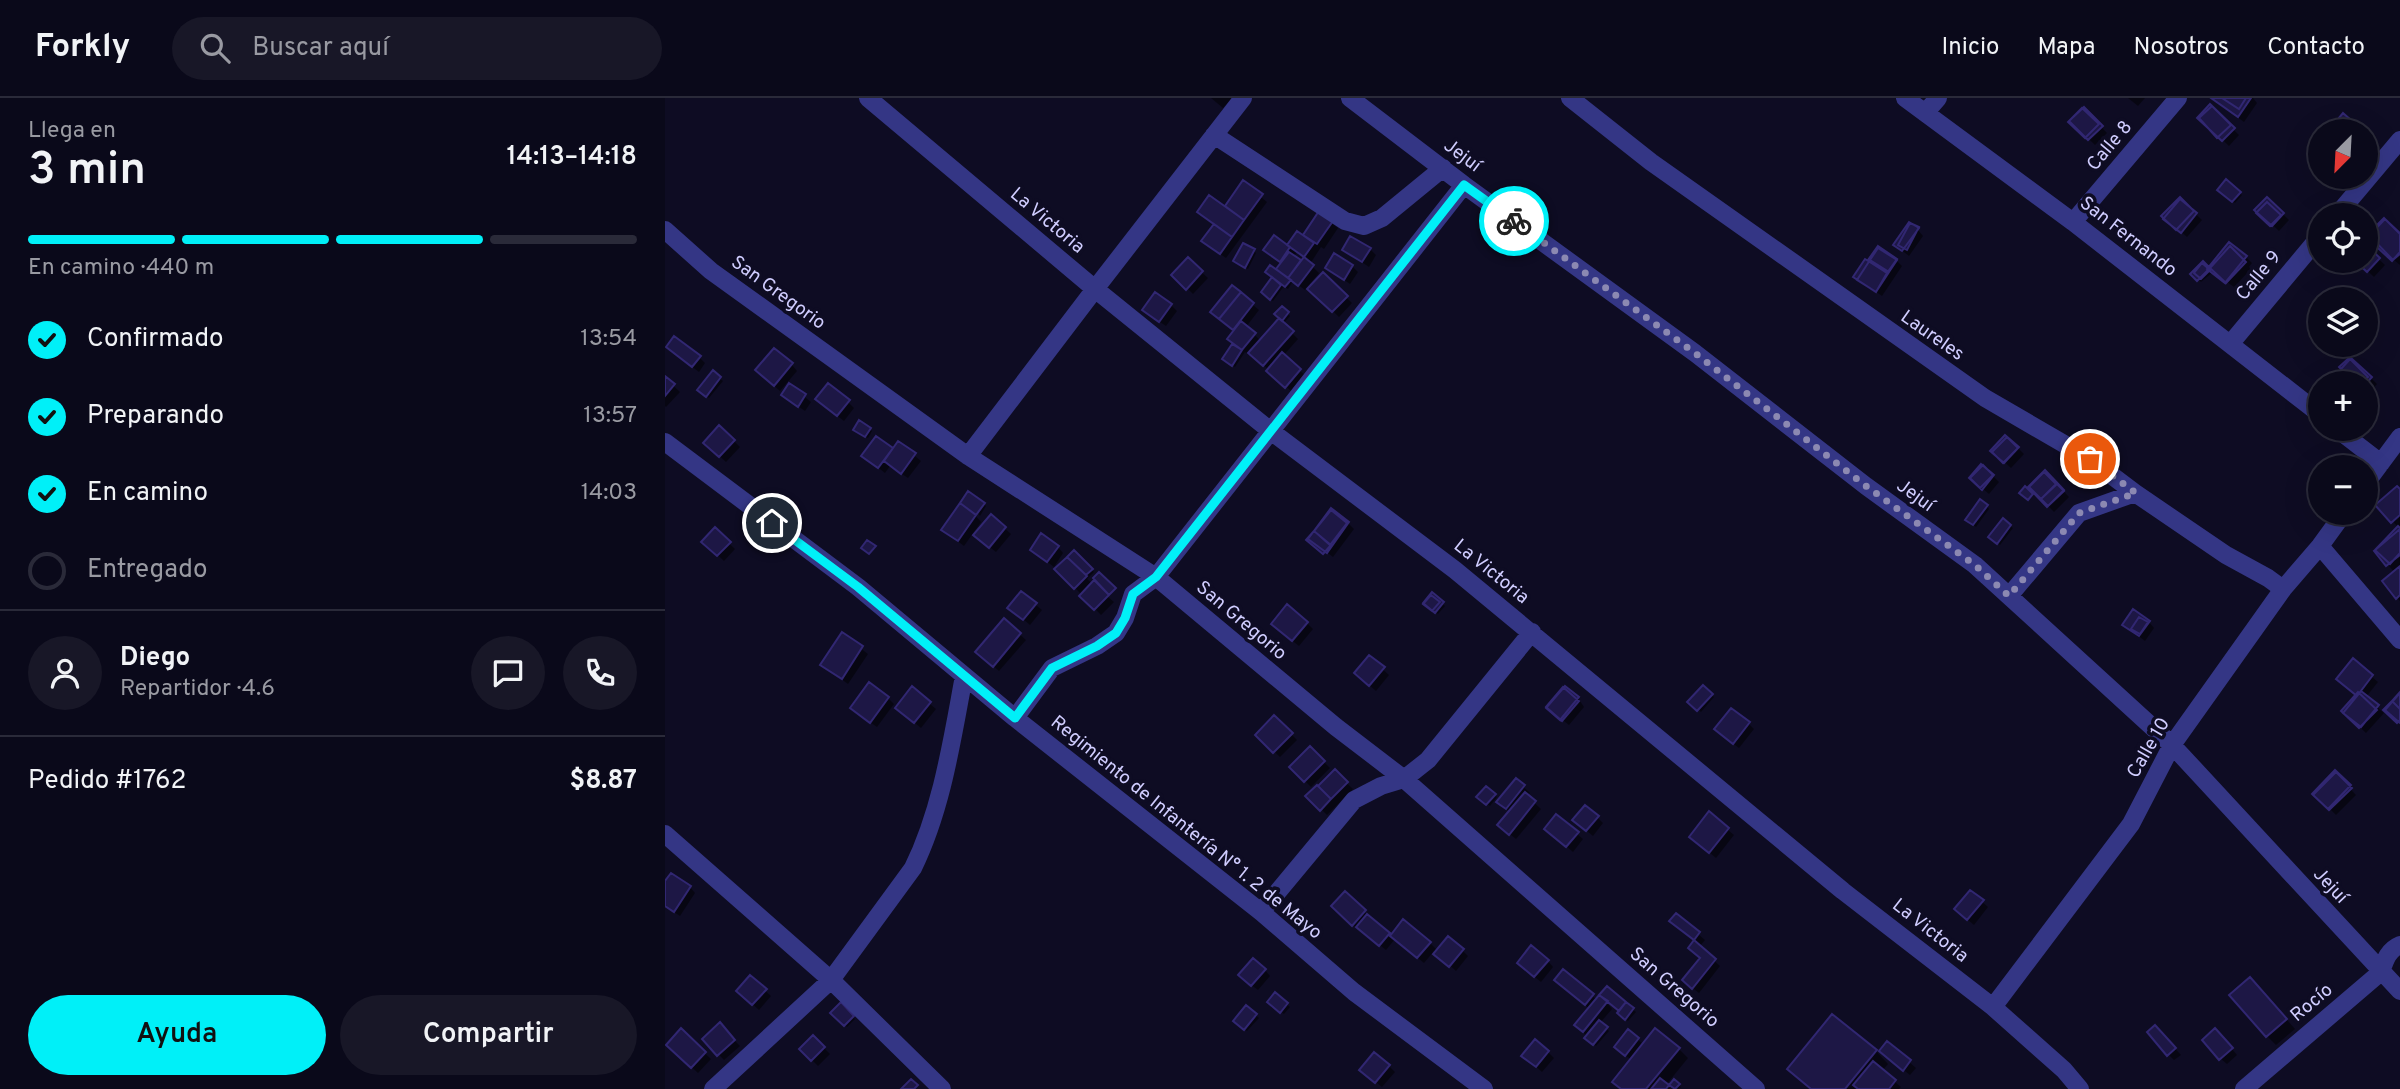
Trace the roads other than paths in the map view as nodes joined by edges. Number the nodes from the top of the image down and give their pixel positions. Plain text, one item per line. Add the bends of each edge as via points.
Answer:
1 (868, 98) edge
2 (1243, 98) edge
3 (1350, 98) edge
4 (1570, 98) edge
5 (1905, 98) edge
6 (1938, 98) edge
7 (2178, 98) edge
8 (1924, 113) junction
9 (1214, 135) junction
10 (2400, 140) edge
11 (1443, 168) junction
12 (1464, 185) junction
13 (2347, 203) edge
14 (2073, 222) junction
15 (665, 230) edge
16 (2308, 251) edge
17 (1094, 289) junction
18 (2231, 343) junction
19 (2308, 405) edge
20 (1272, 432) junction
21 (2400, 437) edge
22 (2353, 441) edge
23 (665, 442) edge
24 (968, 456) junction
25 (2381, 463) junction
26 (2378, 467) edge
27 (2136, 493) junction
28 (2335, 525) edge
29 (2320, 546) junction
30 (1156, 577) junction
31 (2283, 589) junction
32 (2009, 596) junction
33 (1532, 632) junction
34 (2400, 640) edge
35 (964, 676) junction
36 (1015, 718) junction
37 (2172, 745) junction
38 (1404, 779) junction
39 (665, 834) edge
40 (1261, 912) junction
41 (2400, 945) edge
42 (2381, 972) junction
43 (831, 979) junction
44 (2400, 991) edge
45 (1993, 1007) junction
46 (713, 1089) edge
47 (942, 1089) edge
48 (1483, 1089) edge
49 (1756, 1089) edge
50 (2080, 1089) edge
51 (2244, 1089) edge

1 - 17 street, La Victoria
2 - 9 street
3 - 11 street, Jejuí
4 - 27 street, Laureles via 1651,162 1882,327
5 - 8 street, San Fernando
6 - 8 street
7 - 14 street, Calle 8
8 - 14 street, San Fernando
9 - 11 street via 1345,221 1364,226 1382,218
9 - 17 street
10 - 13 street
11 - 12 street, Jejuí
12 - 20 street
12 - 32 street, Jejuí via 1695,353 1975,565
14 - 18 street, San Fernando
15 - 24 street, San Gregorio via 711,271
16 - 18 street, Calle 9
17 - 20 street, La Victoria
17 - 24 street
18 - 19 street, San Fernando
20 - 30 street
20 - 33 street, La Victoria
21 - 25 street
22 - 25 street
23 - 35 street, Regimiento de Infantería N° 1. 2 de Mayo via 858,587
24 - 30 street, San Gregorio
25 - 26 street
27 - 31 street, Laureles
27 - 32 street via 2079,513
28 - 29 street, Calle 10
29 - 31 street, Calle 10
29 - 34 street
30 - 36 street via 1133,594 1116,633 1052,668
30 - 38 street, San Gregorio
31 - 37 street, Calle 10
32 - 37 street, Jejuí
33 - 38 street via 1428,760
33 - 45 street, La Victoria via 1843,891
35 - 36 street, Regimiento de Infantería N° 1. 2 de Mayo
35 - 43 street via 951,750 922,849 913,868
36 - 40 street, Regimiento de Infantería N° 1. 2 de Mayo
37 - 42 street, Jejuí
37 - 45 street, Calle 10 via 2131,824
38 - 40 street via 1354,800
38 - 49 street, San Gregorio
39 - 43 street
40 - 48 street, Regimiento de Infantería N° 1. 2 de Mayo via 1354,992
41 - 42 street, Rocío via 2393,948
42 - 44 street, Jejuí
42 - 51 street, Rocío
43 - 46 street
43 - 47 street
45 - 50 street, La Victoria

